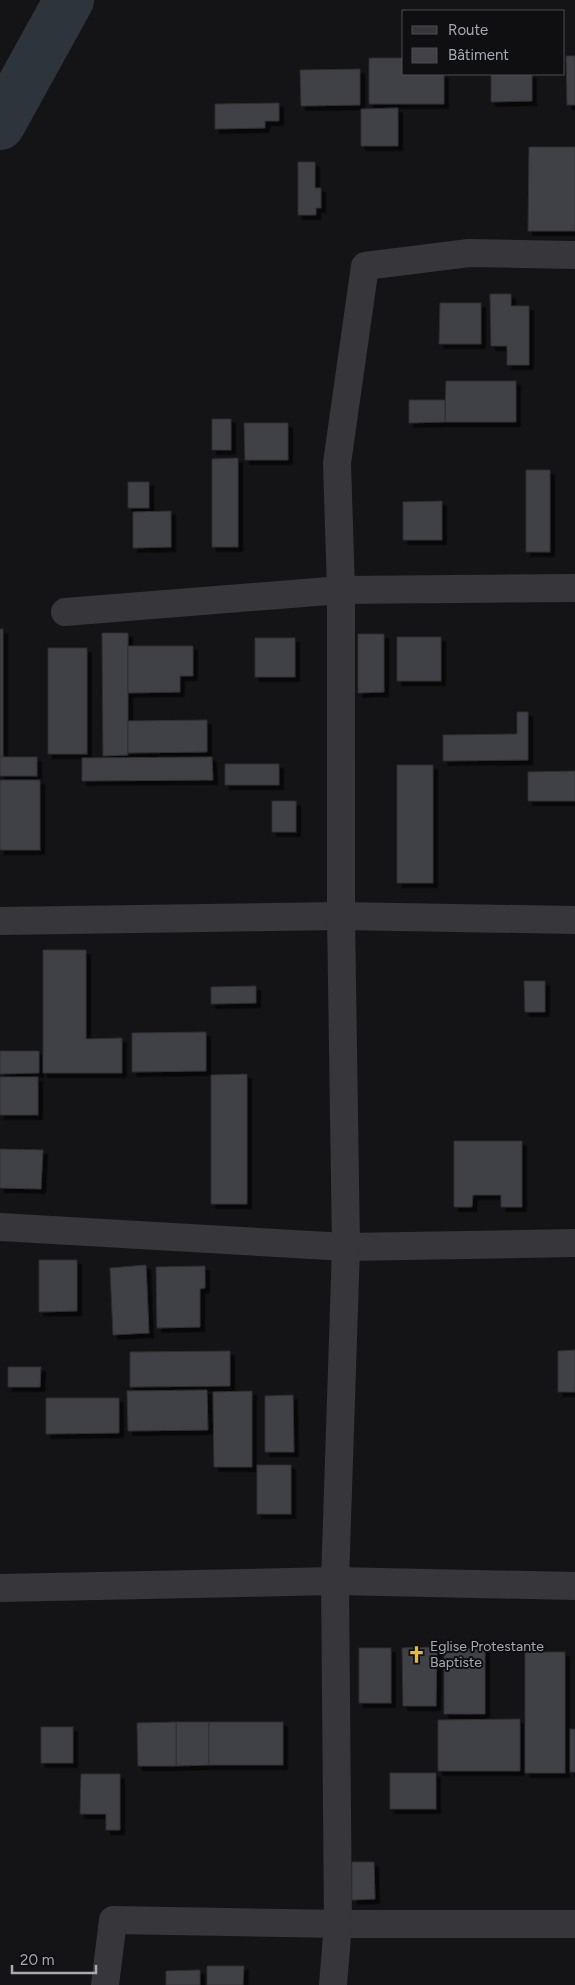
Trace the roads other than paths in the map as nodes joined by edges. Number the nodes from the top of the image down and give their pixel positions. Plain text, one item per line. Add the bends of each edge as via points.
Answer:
1 (575, 255) edge
2 (575, 588) edge
3 (341, 590) junction
4 (65, 612) dead end
5 (341, 916) junction
6 (575, 920) edge
7 (0, 921) edge
8 (0, 1227) edge
9 (575, 1242) edge
10 (346, 1247) junction
11 (335, 1581) junction
12 (575, 1586) edge
13 (0, 1588) edge
14 (338, 1924) junction
15 (575, 1924) edge
16 (105, 1985) edge
17 (333, 1985) edge

1 - 3 street via 469,253 366,266 337,464
2 - 3 street
3 - 4 street
3 - 5 street
5 - 6 street
5 - 7 street
5 - 10 street
8 - 10 street
9 - 10 street
10 - 11 street
11 - 12 street
11 - 13 street
11 - 14 street
14 - 15 street
14 - 16 street via 113,1920
14 - 17 street

